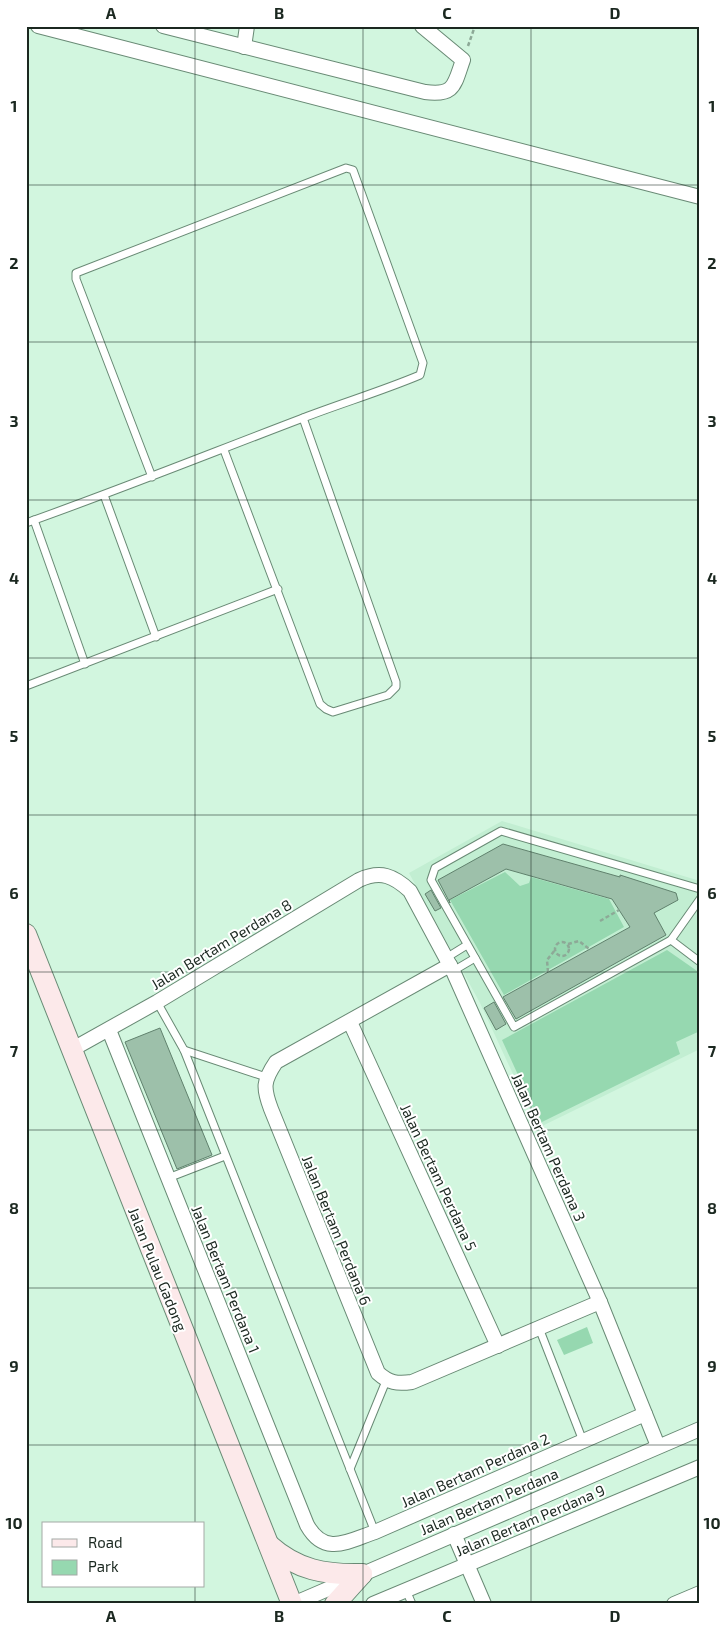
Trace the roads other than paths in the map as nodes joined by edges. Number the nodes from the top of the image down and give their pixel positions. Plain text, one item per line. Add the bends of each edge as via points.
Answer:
1 (38, 26) edge
2 (163, 26) edge
3 (247, 26) edge
4 (422, 26) edge
5 (244, 47) junction
6 (700, 197) edge
7 (303, 418) junction
8 (224, 450) junction
9 (152, 477) junction
10 (104, 495) junction
11 (34, 520) junction
12 (26, 523) edge
13 (278, 589) junction
14 (156, 637) junction
15 (85, 664) junction
16 (26, 686) edge
17 (390, 875) joint
18 (700, 889) edge
19 (700, 899) edge
20 (26, 934) edge
21 (671, 940) junction
22 (467, 945) junction
23 (475, 958) junction
24 (700, 962) edge
25 (449, 965) junction
26 (157, 1002) junction
27 (350, 1022) junction
28 (109, 1030) junction
29 (70, 1050) junction
30 (184, 1050) junction
31 (266, 1077) junction
32 (226, 1156) junction
33 (168, 1178) junction
34 (600, 1302) junction
35 (538, 1328) junction
36 (498, 1346) junction
37 (392, 1382) junction
38 (645, 1414) junction
39 (700, 1429) edge
40 (583, 1441) junction
41 (658, 1446) junction
42 (700, 1467) edge
43 (350, 1469) junction
44 (375, 1532) junction
45 (454, 1534) junction
46 (316, 1538) joint
47 (268, 1544) junction
48 (467, 1564) junction
49 (362, 1574) junction
50 (406, 1590) junction
51 (700, 1593) edge
52 (292, 1604) edge
53 (335, 1604) edge
54 (374, 1604) edge
55 (412, 1604) edge
56 (484, 1604) edge
57 (674, 1604) edge

1 - 6 street
2 - 5 street
3 - 5 street
4 - 5 street via 463,60 453,88 446,92 436,93
7 - 8 lane
7 - 9 lane via 404,382 420,375 423,368 356,173 349,168 76,273
7 - 13 lane via 396,682 393,691 333,712 320,704
8 - 9 lane
8 - 13 lane
9 - 10 lane
10 - 11 lane
10 - 14 lane
11 - 12 lane
11 - 15 lane
13 - 14 lane
14 - 15 lane
15 - 16 lane
17 - 25 street, Jalan Bertam Perdana 3 via 410,891
17 - 26 street, Jalan Bertam Perdana 8 via 369,875 359,880
18 - 22 lane via 501,831 435,868 431,880
19 - 21 lane
20 - 29 main road, Jalan Pulau Gadong
21 - 23 lane via 514,1027
21 - 24 lane
22 - 23 lane
22 - 25 lane
23 - 25 lane
25 - 27 street
25 - 34 street, Jalan Bertam Perdana 3
26 - 28 street, Jalan Bertam Perdana 8
26 - 30 lane
27 - 31 street via 276,1062
27 - 36 street, Jalan Bertam Perdana 5
28 - 29 street, Jalan Bertam Perdana 8
28 - 33 street, Jalan Bertam Perdana 1
29 - 47 main road, Jalan Pulau Gadong
30 - 31 lane
30 - 32 lane
31 - 37 street, Jalan Bertam Perdana 6 via 264,1092 270,1109 378,1373
32 - 33 lane
32 - 43 lane
33 - 46 street, Jalan Bertam Perdana 1 via 307,1525
34 - 35 street
34 - 38 street, Jalan Bertam Perdana 3
35 - 36 street
35 - 40 lane
36 - 37 street via 412,1382
37 - 43 lane
38 - 40 street, Jalan Bertam Perdana 2
38 - 41 street, Jalan Bertam Perdana 3
39 - 41 street, Jalan Bertam Perdana
40 - 44 street, Jalan Bertam Perdana 2
41 - 45 street, Jalan Bertam Perdana
42 - 48 street, Jalan Bertam Perdana 9
43 - 44 lane
44 - 46 street, Jalan Bertam Perdana 2 via 339,1544
45 - 48 street
45 - 49 street, Jalan Bertam Perdana
47 - 49 main road via 288,1560 313,1571
47 - 52 main road, Jalan Pulau Gadong
48 - 50 street, Jalan Bertam Perdana 9
48 - 56 street
49 - 52 street, Jalan Bertam Perdana
49 - 53 main road
50 - 54 street, Jalan Bertam Perdana 9
50 - 55 lane
51 - 57 street

